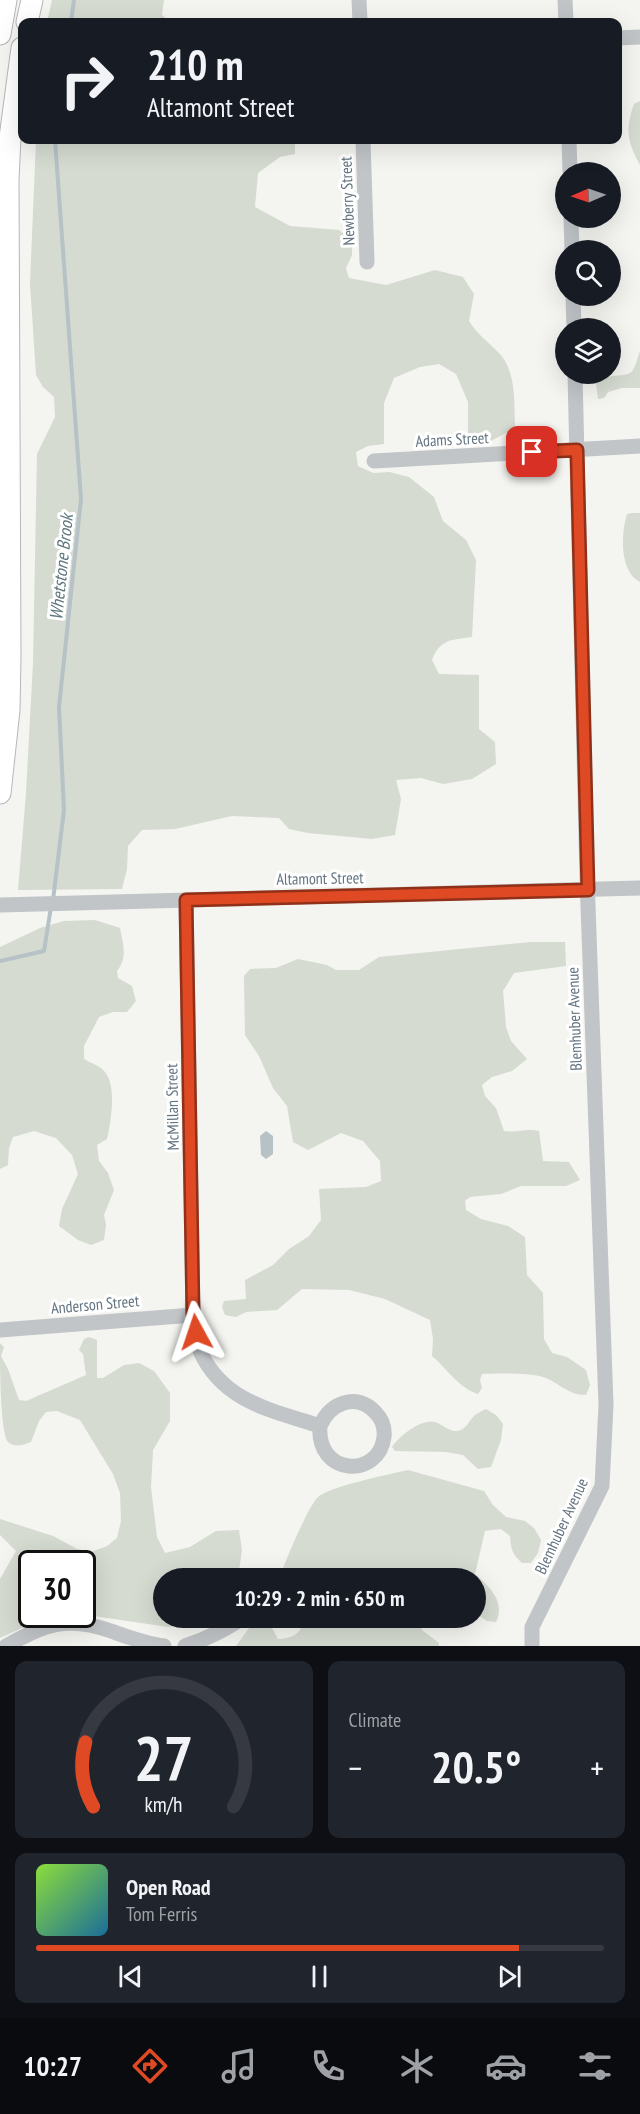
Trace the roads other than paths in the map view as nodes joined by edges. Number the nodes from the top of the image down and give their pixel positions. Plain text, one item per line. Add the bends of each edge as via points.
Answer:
1 (6, 0) edge
2 (32, 0) edge
3 (359, 0) edge
4 (566, 0) edge
5 (28, 18) edge
6 (360, 18) edge
7 (566, 18) edge
8 (0, 34) edge
9 (640, 37) edge
10 (622, 38) edge
11 (18, 78) edge
12 (363, 144) edge
13 (569, 144) edge
14 (570, 162) edge
15 (367, 262) dead end
16 (575, 384) edge
17 (640, 446) edge
18 (577, 450) junction
19 (374, 461) dead end
20 (0, 793) edge
21 (640, 888) edge
22 (588, 890) junction
23 (186, 900) junction
24 (8, 905) edge
25 (193, 1314) junction
26 (0, 1330) edge
27 (320, 1426) junction
28 (229, 1628) edge
29 (6, 1646) edge
30 (164, 1646) edge
31 (185, 1646) edge
32 (532, 1646) edge

1 - 8 highway
2 - 5 highway
3 - 6 street
4 - 7 street
9 - 10 street
11 - 20 highway via 8,180 10,657
12 - 15 street, Newberry Street
13 - 14 street
16 - 18 street, Blemhuber Avenue
17 - 18 street, Adams Street
18 - 19 street, Adams Street
18 - 22 street, Blemhuber Avenue
21 - 22 street, Altamont Street
22 - 23 street, Altamont Street
22 - 32 street, Blemhuber Avenue via 606,1405 602,1486 532,1627
23 - 24 street, Altamont Street
23 - 25 street, McMillan Street
25 - 26 street, Anderson Street
25 - 27 street, McMillan Street via 198,1349 214,1375 238,1396
27 - 27 street via 322,1447 337,1463 358,1466 368,1462 382,1446 383,1425 378,1415 362,1403 341,1403 332,1408
28 - 31 street
29 - 30 street via 36,1629 62,1622 106,1629

